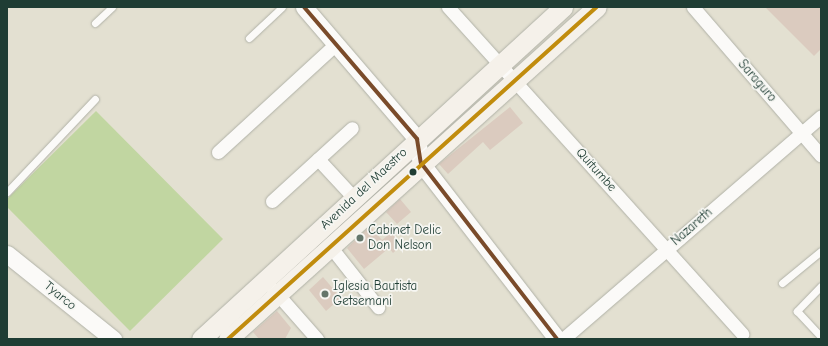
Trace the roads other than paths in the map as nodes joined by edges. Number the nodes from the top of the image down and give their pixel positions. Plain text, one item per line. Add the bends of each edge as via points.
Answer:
1 (112, 7) edge
2 (282, 7) edge
3 (304, 7) edge
4 (448, 7) edge
5 (563, 7) edge
6 (693, 7) edge
7 (594, 8) edge
8 (95, 23) dead end
9 (249, 38) dead end
10 (336, 44) junction
11 (500, 64) junction
12 (514, 80) junction
13 (95, 99) dead end
14 (821, 116) edge
15 (352, 128) dead end
16 (801, 132) junction
17 (417, 139) junction
18 (218, 152) dead end
19 (821, 156) edge
20 (318, 159) junction
21 (421, 163) junction
22 (7, 192) edge
23 (354, 198) junction
24 (272, 201) dead end
25 (330, 246) junction
26 (666, 249) junction
27 (821, 251) edge
28 (7, 254) edge
29 (782, 283) dead end
30 (821, 286) edge
31 (272, 287) junction
32 (378, 307) dead end
33 (742, 334) dead end
34 (821, 337) edge
35 (112, 339) edge
36 (201, 339) edge
37 (228, 339) edge
38 (317, 339) edge
39 (557, 339) edge
40 (563, 339) edge

1 - 8 lane
2 - 9 lane
3 - 10 street
4 - 11 street, Quitumbe
5 - 11 main road, Avenida del Maestro
6 - 16 street, Saraguro
7 - 12 main road, Avenida del Maestro
10 - 17 street
10 - 18 street
11 - 12 street, Quitumbe
11 - 17 main road, Avenida del Maestro
12 - 21 main road, Avenida del Maestro
12 - 26 street, Quitumbe
13 - 22 lane
14 - 16 street, Nazareth
15 - 20 street
16 - 19 street, Saraguro
16 - 26 street, Nazareth
17 - 21 street
17 - 23 main road, Avenida del Maestro
20 - 23 street
20 - 24 street
21 - 25 main road, Avenida del Maestro
21 - 39 street
23 - 31 main road, Avenida del Maestro
25 - 31 main road, Avenida del Maestro
25 - 32 street
26 - 33 street, Quitumbe
26 - 40 street, Nazareth
27 - 29 lane
28 - 35 street, Tyarco
30 - 34 lane via 797,311
31 - 36 main road, Avenida del Maestro
31 - 37 main road, Avenida del Maestro
31 - 38 street

